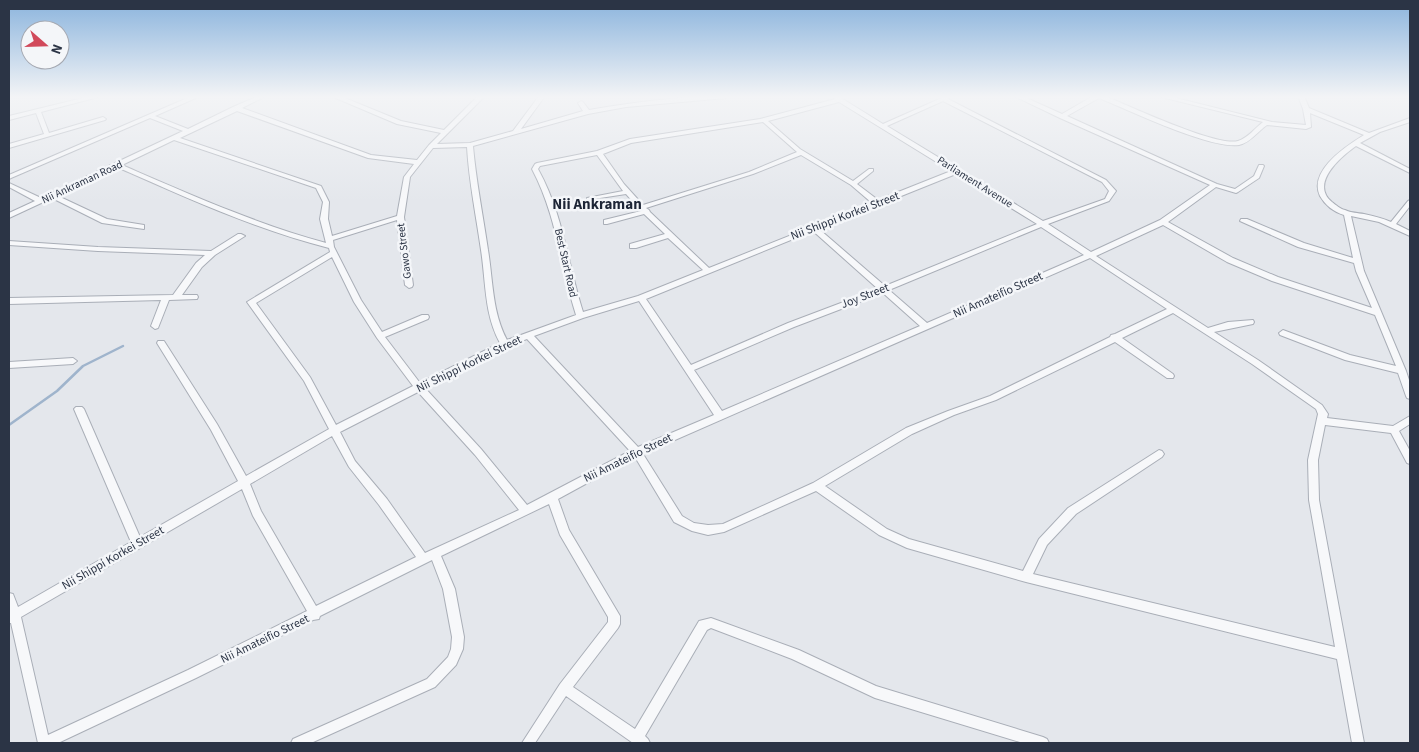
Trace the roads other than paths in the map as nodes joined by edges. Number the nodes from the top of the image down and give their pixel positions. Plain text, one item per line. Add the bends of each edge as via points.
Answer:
1 (46, 131) edge
2 (62, 131) edge
3 (115, 131) edge
4 (188, 131) edge
5 (299, 131) edge
6 (440, 131) edge
7 (518, 131) edge
8 (693, 131) edge
9 (777, 131) edge
10 (893, 131) edge
11 (1009, 131) edge
12 (1094, 131) edge
13 (1189, 131) edge
14 (1253, 131) edge
15 (1360, 131) edge
16 (1380, 131) edge
17 (445, 132) joint
18 (515, 132) joint
19 (47, 135) junction
20 (1369, 135) junction
21 (174, 138) junction
22 (1356, 144) junction
23 (470, 145) junction
24 (9, 146) edge
25 (431, 146) junction
26 (802, 152) junction
27 (599, 153) junction
28 (417, 162) junction
29 (117, 166) junction
30 (1261, 166) dead end
31 (871, 170) dead end
32 (957, 171) junction
33 (1410, 171) edge
34 (9, 177) edge
35 (852, 184) junction
36 (1215, 185) junction
37 (9, 186) edge
38 (628, 192) junction
39 (53, 196) junction
40 (589, 199) dead end
41 (41, 201) junction
42 (1410, 202) edge
43 (878, 203) junction
44 (645, 209) junction
45 (1347, 214) junction
46 (9, 216) edge
47 (400, 217) junction
48 (1244, 221) dead end
49 (1164, 222) junction
50 (1042, 224) junction
51 (1392, 225) junction
52 (141, 227) dead end
53 (814, 228) junction
54 (614, 229) dead end
55 (1410, 234) edge
56 (670, 235) junction
57 (241, 236) dead end
58 (9, 243) edge
59 (331, 246) junction
60 (633, 246) dead end
61 (212, 253) junction
62 (1089, 255) junction
63 (1358, 262) junction
64 (707, 270) junction
65 (409, 285) dead end
66 (883, 289) junction
67 (176, 297) junction
68 (194, 297) dead end
69 (166, 298) junction
70 (641, 298) junction
71 (9, 301) edge
72 (1174, 310) junction
73 (1378, 313) junction
74 (580, 316) junction
75 (425, 317) dead end
76 (1250, 322) dead end
77 (155, 326) dead end
78 (925, 326) junction
79 (1206, 331) junction
80 (1283, 333) dead end
81 (528, 335) junction
82 (380, 336) junction
83 (1114, 337) junction
84 (161, 343) dead end
85 (505, 344) junction
86 (73, 361) dead end
87 (1399, 362) junction
88 (1410, 364) edge
89 (9, 365) edge
90 (689, 369) junction
91 (1402, 371) junction
92 (1170, 376) dead end
93 (420, 388) junction
94 (1410, 396) edge
95 (78, 409) dead end
96 (720, 416) junction
97 (1410, 419) edge
98 (1321, 421) junction
99 (335, 430) junction
100 (1394, 430) junction
101 (637, 452) junction
102 (1159, 454) dead end
103 (1410, 460) edge
104 (245, 484) junction
105 (817, 486) junction
106 (552, 497) junction
107 (526, 511) junction
108 (137, 543) junction
109 (436, 553) junction
110 (423, 559) junction
111 (1026, 577) junction
112 (9, 598) edge
113 (315, 614) junction
114 (12, 617) edge
115 (1343, 655) junction
116 (564, 688) junction
117 (641, 741) edge
118 (44, 743) edge
119 (297, 743) edge
120 (528, 743) edge
121 (1043, 743) edge
122 (1358, 743) edge

1 - 19 street
2 - 19 street
3 - 34 street
4 - 21 street, Nii Ankraman Road
5 - 28 street via 370,157
6 - 17 street
7 - 18 street
8 - 27 street, Best Start Road via 630,141
9 - 26 street
10 - 32 street, Parliament Avenue
11 - 50 street via 1104,181 1113,191 1107,200
12 - 36 street
13 - 14 street via 1227,143 1241,142
15 - 20 street
16 - 20 street
17 - 25 street, Gawo Street
18 - 23 street
19 - 24 street
20 - 22 street
21 - 29 street, Nii Ankraman Road
21 - 59 street via 319,187 326,202 324,219
22 - 33 street
22 - 45 street via 1330,165 1322,175 1320,185 1326,202
23 - 25 street
23 - 85 street via 472,181 491,299 499,335
25 - 28 street, Gawo Street
26 - 35 street
26 - 44 street
27 - 38 street
27 - 74 street, Best Start Road via 541,163 535,169 553,206
28 - 47 street, Gawo Street via 407,177
29 - 39 street, Nii Ankraman Road
29 - 59 street via 259,224
30 - 36 street via 1257,177 1236,191
31 - 35 street
32 - 43 street, Nii Shippi Korkei Street
32 - 50 street, Parliament Avenue
35 - 43 street
36 - 49 street, Nii Amateifio Street
37 - 41 street
38 - 40 street
38 - 44 street
39 - 41 street, Nii Ankraman Road
39 - 52 street via 105,221
41 - 46 street, Nii Ankraman Road
42 - 51 street
43 - 53 street, Nii Shippi Korkei Street
44 - 54 street via 610,221
44 - 56 street
45 - 51 street
45 - 63 street
47 - 59 street
47 - 65 street, Gawo Street
48 - 63 street via 1301,245
49 - 62 street, Nii Amateifio Street
49 - 73 street via 1230,260 1275,279
50 - 62 street, Parliament Avenue
50 - 66 street, Joy Street
51 - 55 street
53 - 64 street, Nii Shippi Korkei Street
53 - 66 street
56 - 60 street
56 - 64 street
57 - 61 street
58 - 61 street
59 - 82 street via 357,300
59 - 99 street via 251,302 292,356
61 - 67 street
62 - 72 street, Parliament Avenue
62 - 78 street, Nii Amateifio Street
63 - 73 street
64 - 70 street, Nii Shippi Korkei Street
66 - 78 street
66 - 90 street, Joy Street
67 - 68 street
67 - 69 street
69 - 71 street
69 - 77 street
70 - 74 street, Nii Shippi Korkei Street
70 - 90 street
72 - 79 street, Parliament Avenue
72 - 83 street
73 - 87 street
74 - 81 street, Nii Shippi Korkei Street
75 - 82 street
76 - 79 street
78 - 96 street, Nii Amateifio Street
79 - 98 street, Parliament Avenue via 1310,399 1323,414
80 - 91 street via 1354,360
81 - 85 street, Nii Shippi Korkei Street
81 - 101 street
82 - 93 street
83 - 92 street
83 - 105 street via 993,398 909,431
84 - 104 street via 214,427
85 - 93 street, Nii Shippi Korkei Street
86 - 89 street
87 - 88 street
87 - 91 street
90 - 96 street
91 - 94 street
93 - 99 street, Nii Shippi Korkei Street
93 - 107 street
95 - 108 street
96 - 101 street, Nii Amateifio Street
97 - 100 street
98 - 100 street
98 - 115 street via 1313,460 1314,500
99 - 104 street, Nii Shippi Korkei Street
99 - 110 street via 340,446 352,464
100 - 103 street
101 - 105 street via 678,519 692,527 724,528
101 - 106 street, Nii Amateifio Street
102 - 111 street via 1072,511 1043,542
104 - 108 street, Nii Shippi Korkei Street
104 - 113 street via 257,513
105 - 111 street via 883,532 907,543
106 - 107 street, Nii Amateifio Street
106 - 116 street via 564,532 614,616 610,631
107 - 109 street, Nii Amateifio Street
108 - 114 street, Nii Shippi Korkei Street
109 - 110 street, Nii Amateifio Street
109 - 119 street via 450,590 458,637 452,661 431,683
110 - 113 street, Nii Amateifio Street
111 - 115 street
112 - 114 street
113 - 118 street, Nii Amateifio Street
114 - 118 street
115 - 122 street
116 - 117 street
116 - 120 street
117 - 121 street via 688,648 703,625 711,623 795,654 875,692

